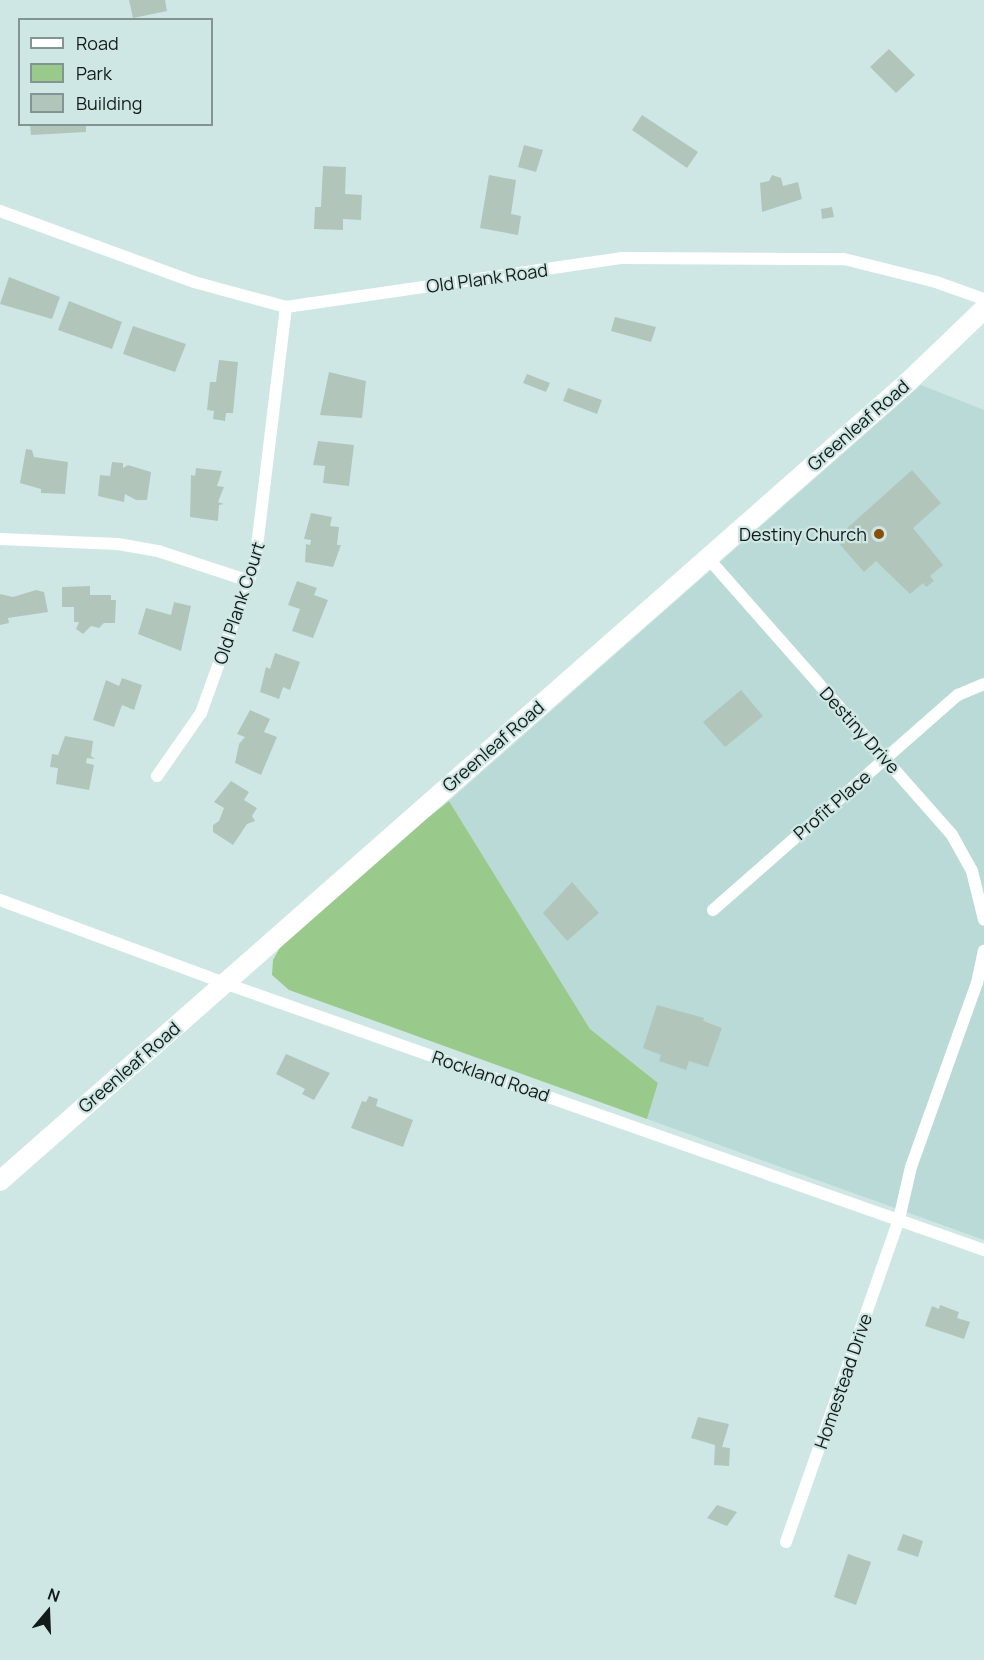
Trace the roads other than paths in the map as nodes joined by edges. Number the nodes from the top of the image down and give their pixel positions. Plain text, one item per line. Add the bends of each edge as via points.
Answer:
1 (0, 211) edge
2 (984, 299) edge
3 (286, 307) junction
4 (984, 309) edge
5 (0, 539) edge
6 (707, 557) junction
7 (249, 581) junction
8 (984, 684) edge
9 (886, 758) junction
10 (157, 776) dead end
11 (0, 900) edge
12 (712, 910) dead end
13 (984, 920) edge
14 (984, 951) edge
15 (224, 983) junction
16 (0, 1181) edge
17 (899, 1219) junction
18 (984, 1250) edge
19 (786, 1542) dead end

1 - 3 street, Old Plank Road via 194,282
2 - 3 street, Old Plank Road via 936,282 844,259 621,258
3 - 7 street, Old Plank Court via 262,528
4 - 6 main road, Greenleaf Road via 909,381
5 - 7 street via 118,544 158,551
6 - 9 street, Destiny Drive
6 - 15 main road, Greenleaf Road
7 - 10 street, Old Plank Court via 201,713
8 - 9 street, Profit Place via 958,695
9 - 12 street, Profit Place
9 - 13 street, Destiny Drive via 963,853 978,888
11 - 15 street, Rockland Road
14 - 17 street via 977,983 911,1167
15 - 16 main road, Greenleaf Road
15 - 17 street, Rockland Road
17 - 18 street, Rockland Road
17 - 19 street, Homestead Drive

